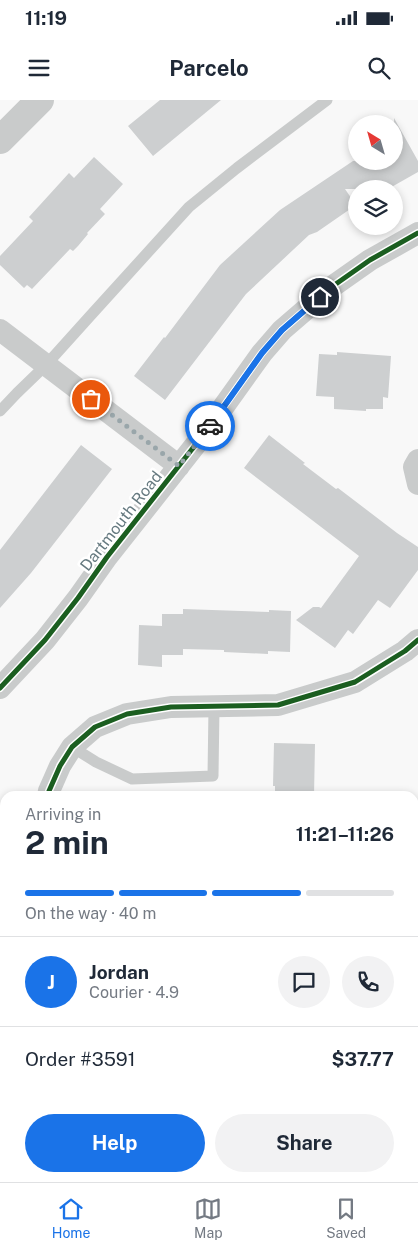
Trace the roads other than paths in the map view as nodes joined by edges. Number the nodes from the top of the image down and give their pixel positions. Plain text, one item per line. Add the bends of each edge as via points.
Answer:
1 (40, 100) edge
2 (327, 100) edge
3 (0, 140) edge
4 (418, 233) edge
5 (0, 330) edge
6 (46, 366) junction
7 (0, 411) edge
8 (418, 460) edge
9 (179, 466) junction
10 (418, 484) edge
11 (418, 640) edge
12 (0, 688) edge
13 (214, 706) junction
14 (72, 747) junction
15 (49, 791) edge

1 - 3 street
2 - 6 lane via 189,207
4 - 9 street, Dartmouth Road via 333,286 282,330
5 - 6 street
6 - 7 lane
6 - 9 street
8 - 10 street via 414,467
9 - 12 street, Dartmouth Road via 45,640
11 - 13 street via 355,682 278,706
13 - 14 street via 171,707 127,714 95,726
13 - 14 lane via 213,776 132,779
14 - 15 street

